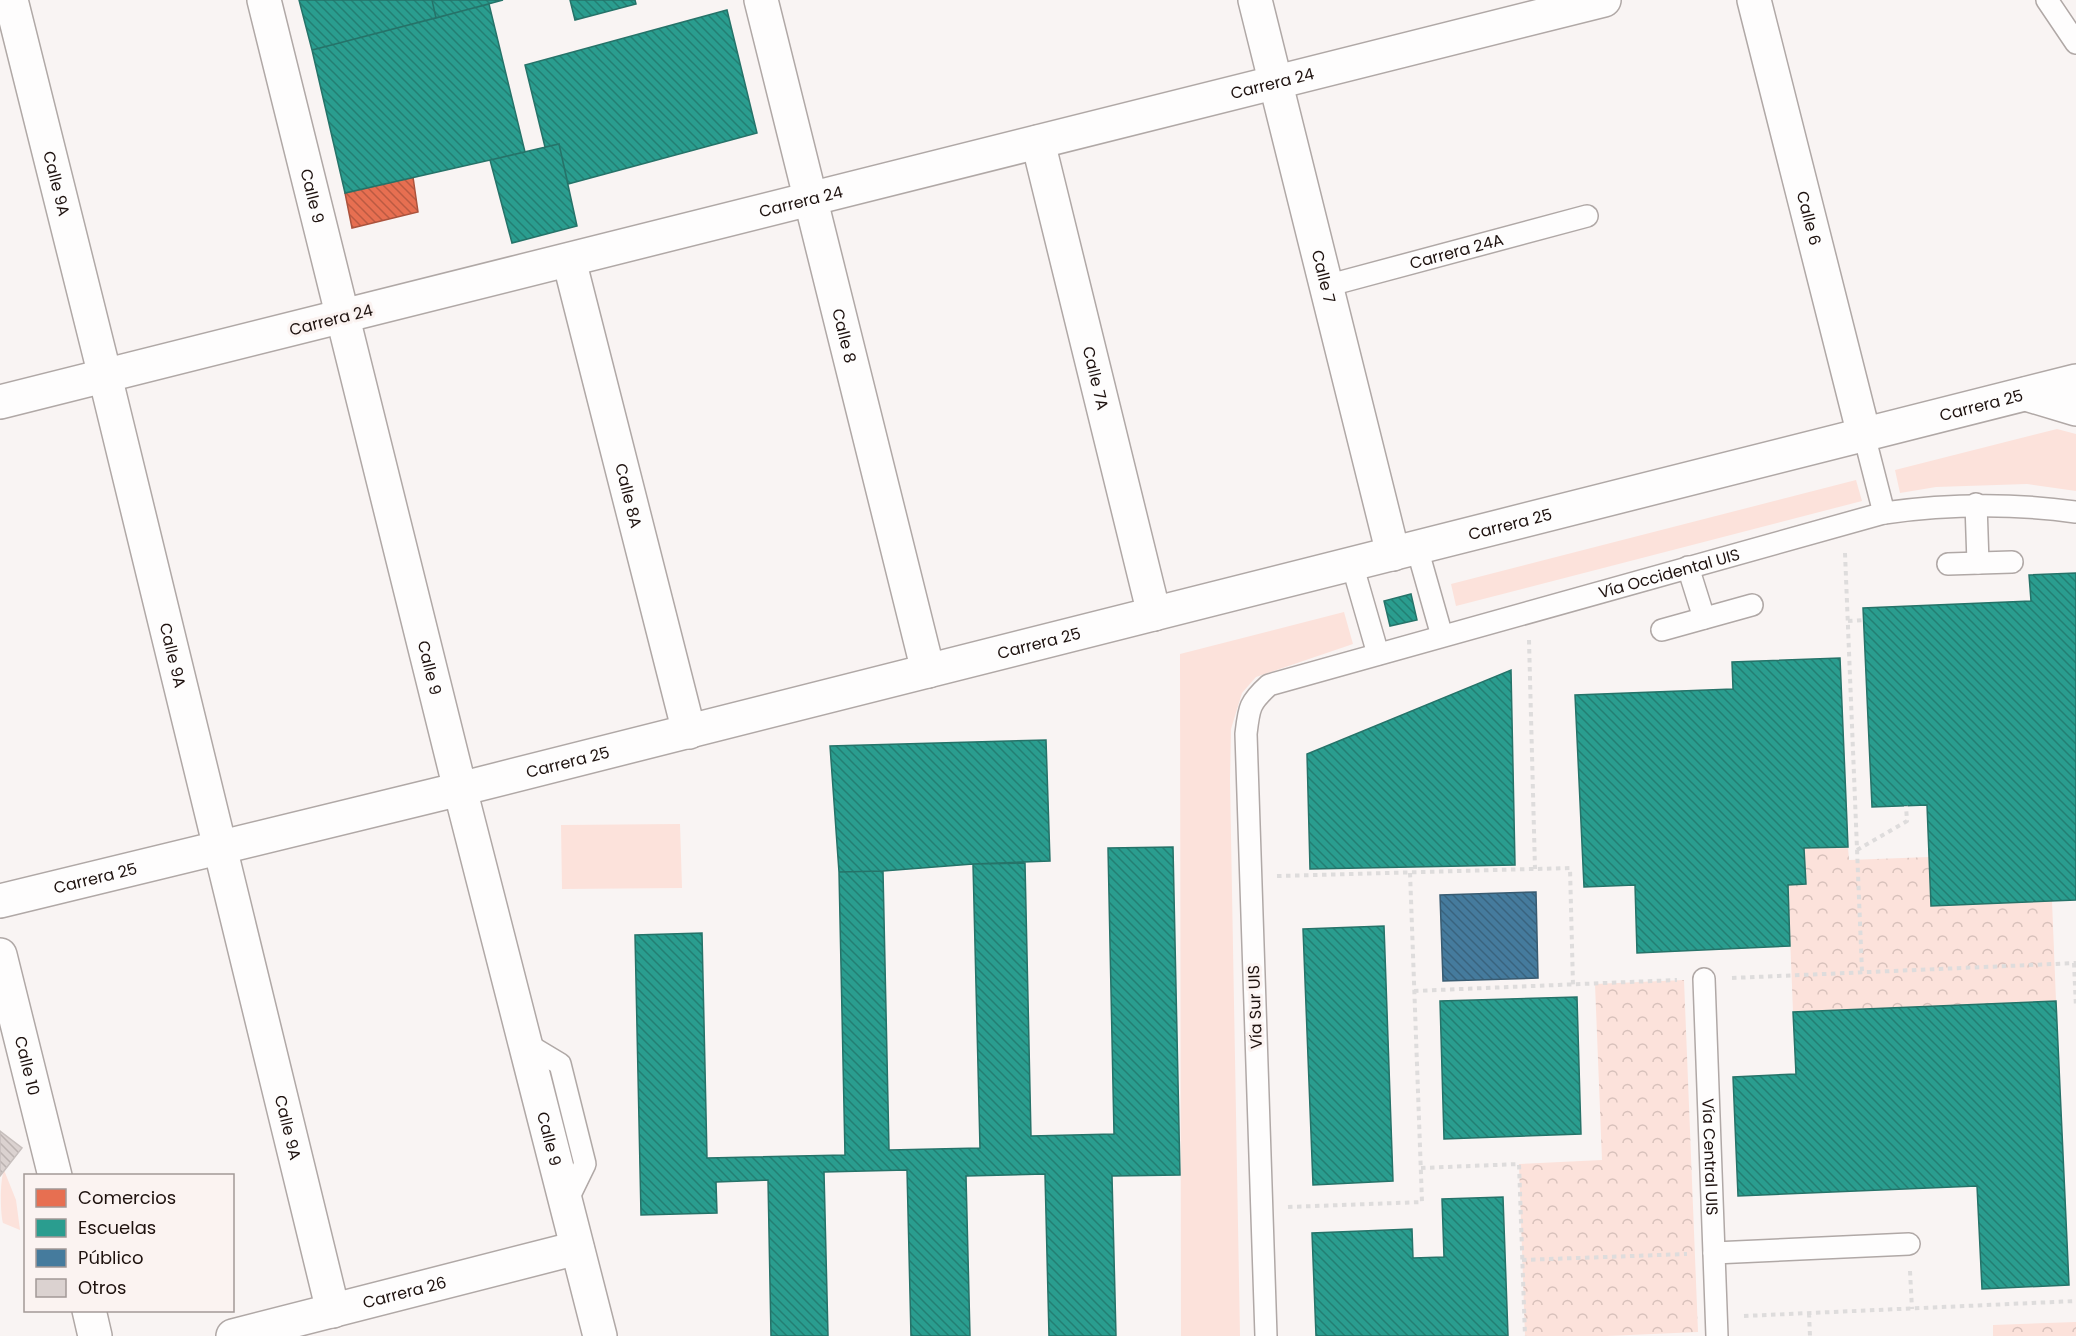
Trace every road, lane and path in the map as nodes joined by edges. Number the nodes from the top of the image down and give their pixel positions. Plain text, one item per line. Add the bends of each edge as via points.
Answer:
1 (10, 0) edge
2 (264, 0) edge
3 (761, 0) edge
4 (1255, 0) edge
5 (1604, 0) edge
6 (1754, 0) edge
7 (2047, 0) edge
8 (2076, 43) edge
9 (1275, 82) junction
10 (1038, 142) junction
11 (811, 199) junction
12 (1587, 216) dead end
13 (569, 260) junction
14 (1326, 286) junction
15 (343, 316) junction
16 (105, 376) junction
17 (2076, 381) edge
18 (2024, 394) junction
19 (0, 402) edge
20 (2076, 408) edge
21 (1864, 435) junction
22 (1976, 504) junction
23 (2076, 512) edge
24 (1884, 513) junction
25 (1844, 524) junction
26 (1405, 551) junction
27 (2012, 562) dead end
28 (1978, 563) junction
29 (1352, 564) junction
30 (1948, 564) dead end
31 (1688, 567) junction
32 (1752, 605) dead end
33 (1528, 612) junction
34 (1154, 614) junction
35 (1704, 618) junction
36 (1864, 620) dead end
37 (1848, 621) junction
38 (1662, 630) dead end
39 (1442, 636) junction
40 (1378, 654) junction
41 (928, 671) junction
42 (1269, 685) joint
43 (688, 732) junction
44 (460, 789) junction
45 (1906, 806) dead end
46 (220, 848) junction
47 (1857, 850) junction
48 (1535, 869) junction
49 (1410, 872) junction
50 (1251, 877) junction
51 (0, 901) edge
52 (0, 955) edge
53 (2075, 963) edge
54 (1862, 972) junction
55 (1704, 979) junction
56 (1573, 985) junction
57 (1413, 992) junction
58 (2076, 1008) edge
59 (1420, 1168) junction
60 (55, 1174) edge
61 (1262, 1208) junction
62 (1909, 1244) joint
63 (577, 1248) junction
64 (1714, 1253) junction
65 (1522, 1260) junction
66 (2076, 1301) edge
67 (1912, 1309) junction
68 (333, 1311) junction
69 (89, 1312) edge
70 (1809, 1313) junction
71 (1717, 1327) edge
72 (95, 1336) edge
73 (233, 1336) edge
74 (600, 1336) edge
75 (1266, 1336) edge
76 (1525, 1336) edge
77 (1810, 1336) edge

1 - 16 street, Calle 9A
2 - 15 street, Calle 9
3 - 11 street, Calle 8
4 - 9 street, Calle 7
5 - 9 street, Carrera 24
6 - 21 street, Calle 6
7 - 8 lane
9 - 10 street, Carrera 24
9 - 14 street, Calle 7
10 - 11 street, Carrera 24
10 - 34 street, Calle 7A
11 - 13 street, Carrera 24
11 - 41 street, Calle 8
12 - 14 lane, Carrera 24A
13 - 15 street, Carrera 24
13 - 43 street, Calle 8A
14 - 26 street, Calle 7
15 - 16 street, Carrera 24
15 - 44 street, Calle 9
16 - 19 street, Carrera 24
16 - 46 street, Calle 9A
17 - 18 street, Carrera 25
18 - 20 street
18 - 21 street, Carrera 25
21 - 24 lane
21 - 26 street, Carrera 25
22 - 23 lane, Vía Occidental UIS
22 - 24 lane, Vía Occidental UIS
22 - 28 lane
24 - 25 lane, Vía Occidental UIS
25 - 31 lane, Vía Occidental UIS
25 - 37 path
26 - 29 street, Carrera 25
26 - 39 lane
27 - 28 lane
28 - 30 lane
29 - 34 street, Carrera 25
29 - 40 lane
31 - 33 lane, Vía Occidental UIS
31 - 35 lane
32 - 35 lane
33 - 39 lane, Vía Occidental UIS
33 - 48 path
34 - 41 street, Carrera 25
35 - 38 lane
36 - 37 path
37 - 47 path
39 - 40 lane, Vía Occidental UIS
40 - 42 lane, Vía Occidental UIS
41 - 43 street, Carrera 25
42 - 50 lane, Vía Sur UIS via 1254,699 1246,734
43 - 44 street, Carrera 25
44 - 46 street, Carrera 25
44 - 63 street, Calle 9
45 - 47 path via 1906,821
46 - 51 street, Carrera 25
46 - 68 street, Calle 9A
47 - 54 path
48 - 49 path
48 - 56 path via 1570,867
49 - 50 path
49 - 57 path
50 - 61 lane, Vía Sur UIS
52 - 60 street, Calle 10
53 - 54 path
53 - 58 path
54 - 55 path
55 - 56 path
55 - 64 lane, Vía Central UIS
56 - 57 path
57 - 59 path
59 - 61 path via 1422,1202
59 - 65 path via 1519,1164
61 - 75 lane, Vía Sur UIS
62 - 64 lane
62 - 67 path
63 - 68 street, Carrera 26
63 - 74 street, Calle 9
64 - 65 path
64 - 71 lane, Vía Central UIS
65 - 76 path
66 - 67 path
67 - 70 path
68 - 73 street, Carrera 26
69 - 72 street
70 - 71 path
70 - 77 path

